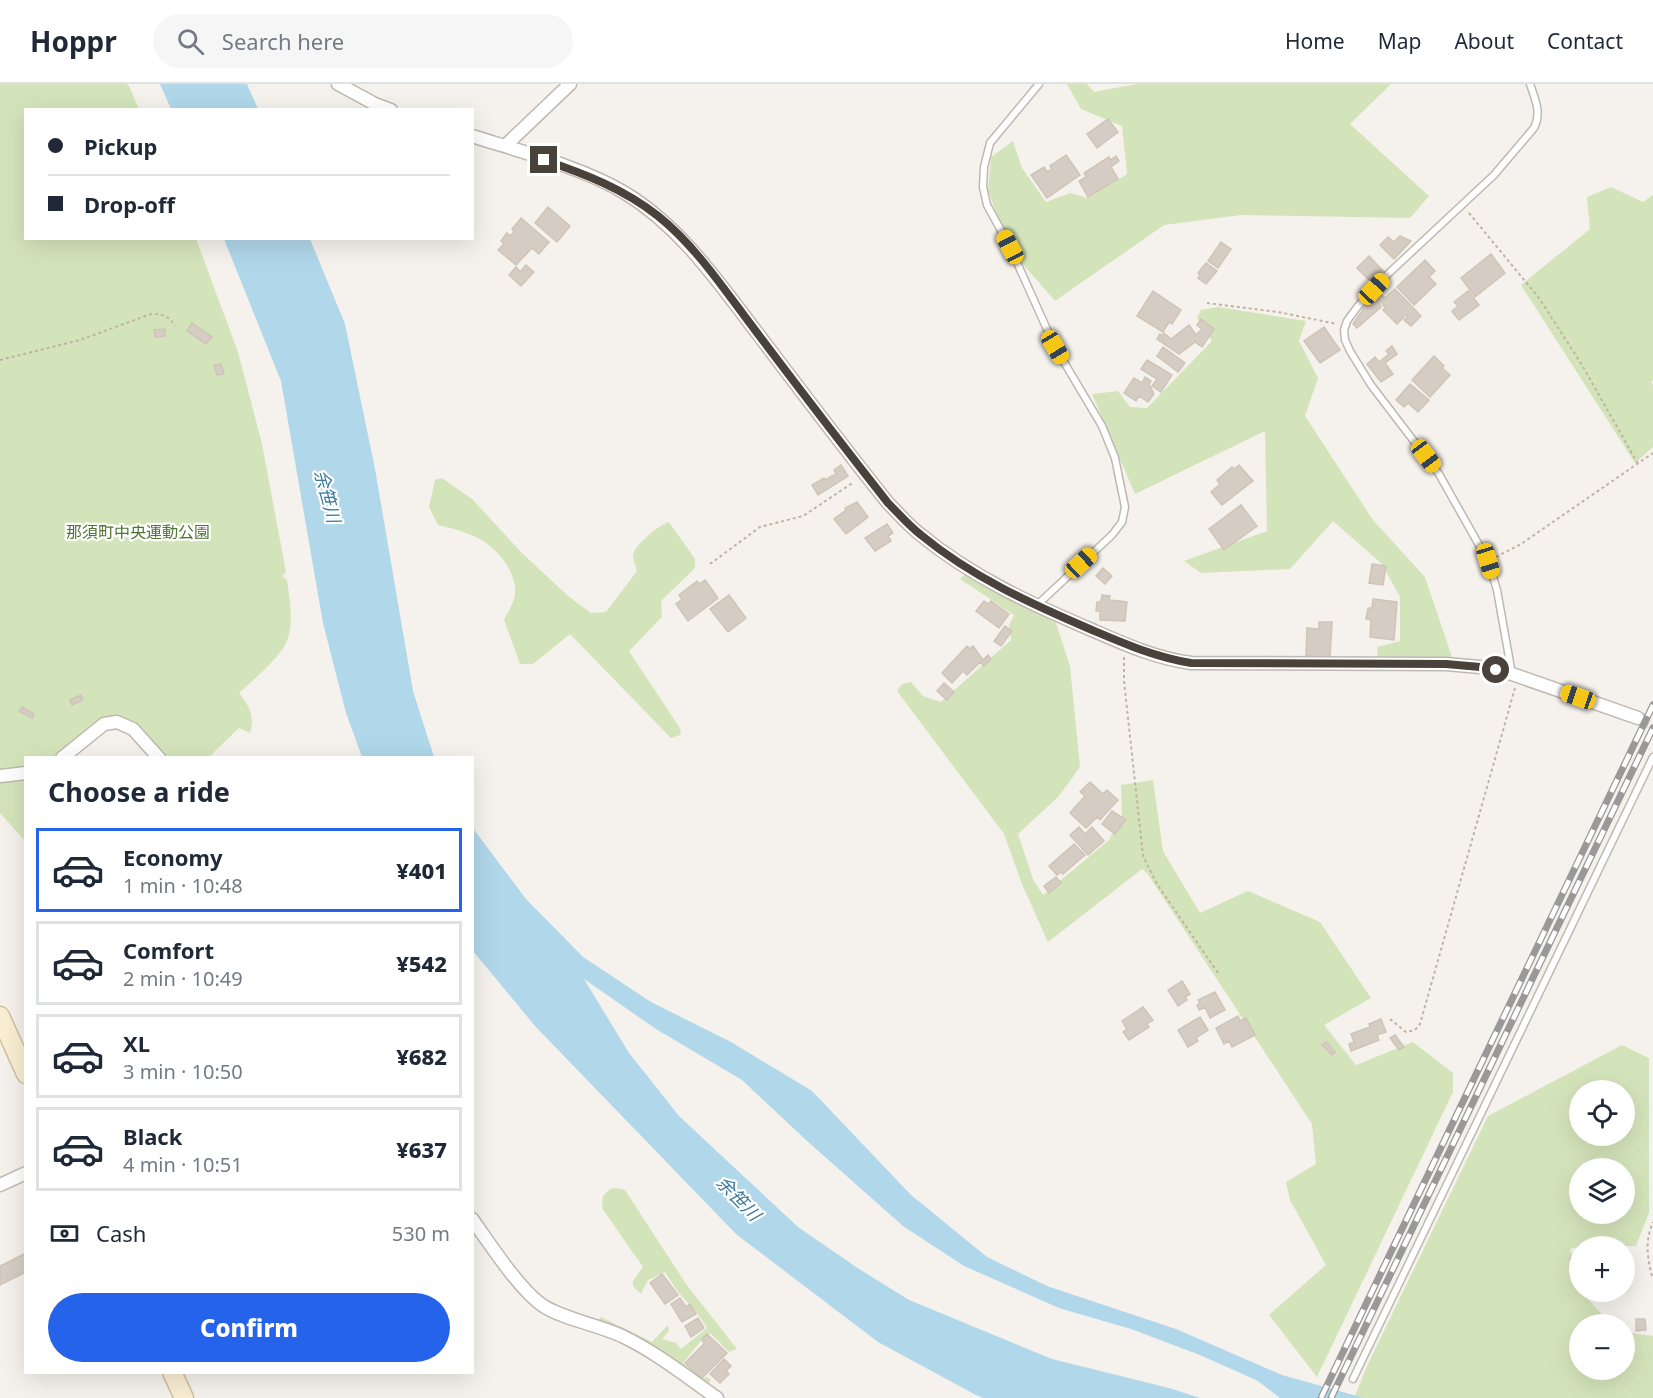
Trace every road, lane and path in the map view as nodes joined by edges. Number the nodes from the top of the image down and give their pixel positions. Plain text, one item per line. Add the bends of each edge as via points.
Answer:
1 (338, 84) edge
2 (570, 84) edge
3 (1039, 84) edge
4 (1530, 84) edge
5 (386, 108) edge
6 (474, 137) edge
7 (505, 146) junction
8 (1463, 206) junction
9 (1208, 303) dead end
10 (175, 326) dead end
11 (1345, 326) junction
12 (0, 360) edge
13 (1653, 453) edge
14 (1638, 464) junction
15 (865, 474) junction
16 (1488, 561) junction
17 (710, 564) dead end
18 (1035, 606) junction
19 (1127, 645) junction
20 (1515, 675) junction
21 (1638, 718) tunnel mouth
22 (64, 756) edge
23 (157, 756) edge
24 (1653, 757) edge
25 (24, 773) edge
26 (0, 777) edge
27 (1218, 973) dead end
28 (0, 1016) edge
29 (1390, 1019) dead end
30 (24, 1070) edge
31 (24, 1174) edge
32 (0, 1185) edge
33 (474, 1222) edge
34 (1653, 1222) edge
35 (1652, 1276) dead end
36 (173, 1374) edge
37 (1353, 1380) dead end
38 (184, 1398) edge
39 (717, 1398) edge

1 - 5 street
2 - 7 street
3 - 18 lane via 990,143 983,188 987,205 1055,347 1102,426 1115,458 1125,507 1122,522 1112,535
4 - 8 lane via 1539,120
6 - 7 street
7 - 15 street via 594,178 659,217 720,284
8 - 11 lane via 1389,273
8 - 14 path via 1539,298
9 - 11 path
10 - 12 path via 163,314 151,314 80,340
11 - 16 lane via 1350,351 1439,474
13 - 14 path
14 - 16 path via 1521,544
15 - 17 path via 803,516 760,527
15 - 18 street via 919,534 978,575
16 - 20 lane
18 - 19 street
19 - 20 street via 1191,663 1446,664
19 - 27 path via 1124,681 1143,856 1157,884
20 - 21 street
20 - 29 path via 1420,1024 1406,1032
22 - 23 street via 104,724 117,722 133,729
24 - 37 lane
25 - 26 street
28 - 30 street
31 - 32 street
33 - 39 street via 527,1292 544,1306 626,1338
34 - 35 path via 1647,1235
36 - 38 street

